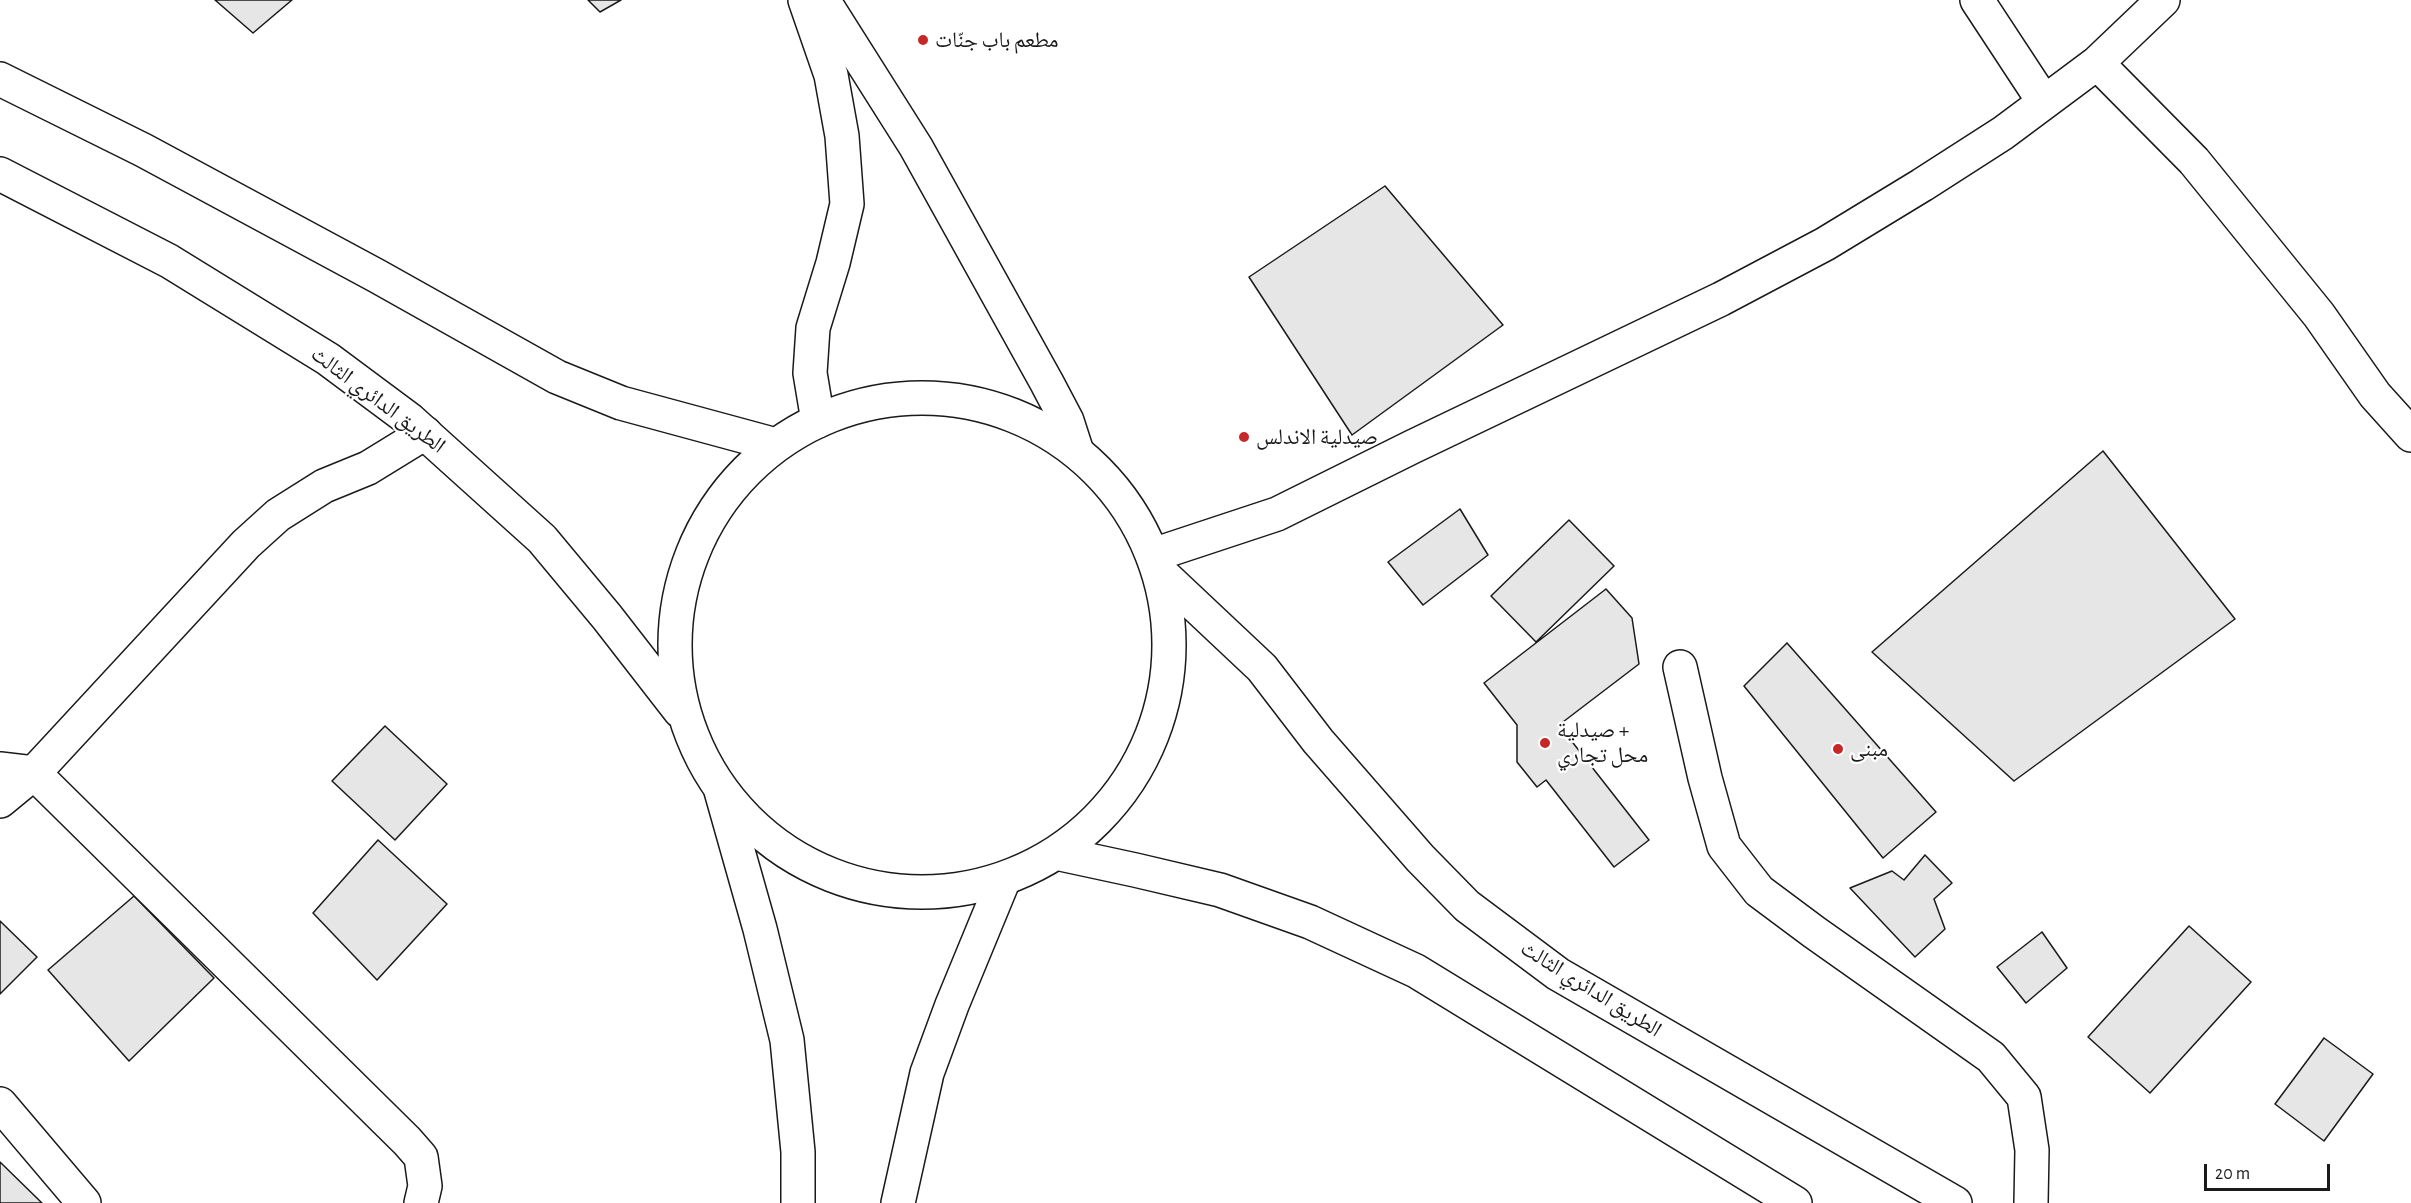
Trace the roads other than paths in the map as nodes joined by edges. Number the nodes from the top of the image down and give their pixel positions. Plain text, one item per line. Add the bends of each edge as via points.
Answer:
1 (805, 0) edge
2 (823, 0) edge
3 (1977, 0) edge
4 (2163, 0) edge
5 (2097, 63) junction
6 (0, 79) edge
7 (2044, 102) junction
8 (0, 174) edge
9 (818, 421) junction
10 (2410, 430) edge
11 (425, 433) junction
12 (776, 445) junction
13 (1077, 452) junction
14 (1156, 563) junction
15 (1680, 668) dead end
16 (683, 715) junction
17 (0, 770) edge
18 (34, 773) junction
19 (721, 792) junction
20 (0, 801) edge
21 (1056, 854) junction
22 (1004, 879) junction
23 (0, 1104) edge
24 (84, 1203) edge
25 (421, 1203) edge
26 (798, 1203) edge
27 (898, 1203) edge
28 (1795, 1203) edge
29 (1955, 1203) edge
30 (2031, 1203) edge

1 - 9 street via 831,75 848,204 813,328 810,373
2 - 13 street via 916,147 1047,383 1067,421
3 - 7 street
4 - 5 street
5 - 7 street
5 - 10 street via 2194,161 2319,315 2375,395
6 - 12 street via 143,150 556,377 621,403
7 - 14 street via 2003,133 1826,244 1721,299 1277,514
8 - 11 street, الطريق الدائري الثالث via 169,261 328,359
9 - 12 street
9 - 13 street via 870,403 924,398 979,405 1030,423
11 - 16 street, الطريق الدائري الثالث via 542,539
11 - 18 street via 278,515 246,544
12 - 16 street via 731,486 698,537 678,595 673,655
13 - 14 street via 1108,481 1134,516
14 - 21 street via 1169,623 1169,668 1161,712 1145,754 1121,793 1091,826
14 - 29 street, الطريق الدائري الثالث via 1262,668 1318,741 1467,906 1558,974
15 - 30 street via 1724,846 1759,891 1991,1057 2024,1097 2032,1150
16 - 19 street
17 - 18 street
18 - 20 street
18 - 25 street via 414,1149 421,1157 425,1186
19 - 22 street via 765,837 792,854 819,870 879,889 942,892
19 - 26 street via 787,1040 798,1152
21 - 22 street
21 - 28 street via 1220,890 1310,922 1416,971
22 - 27 street via 927,1073
23 - 24 street

